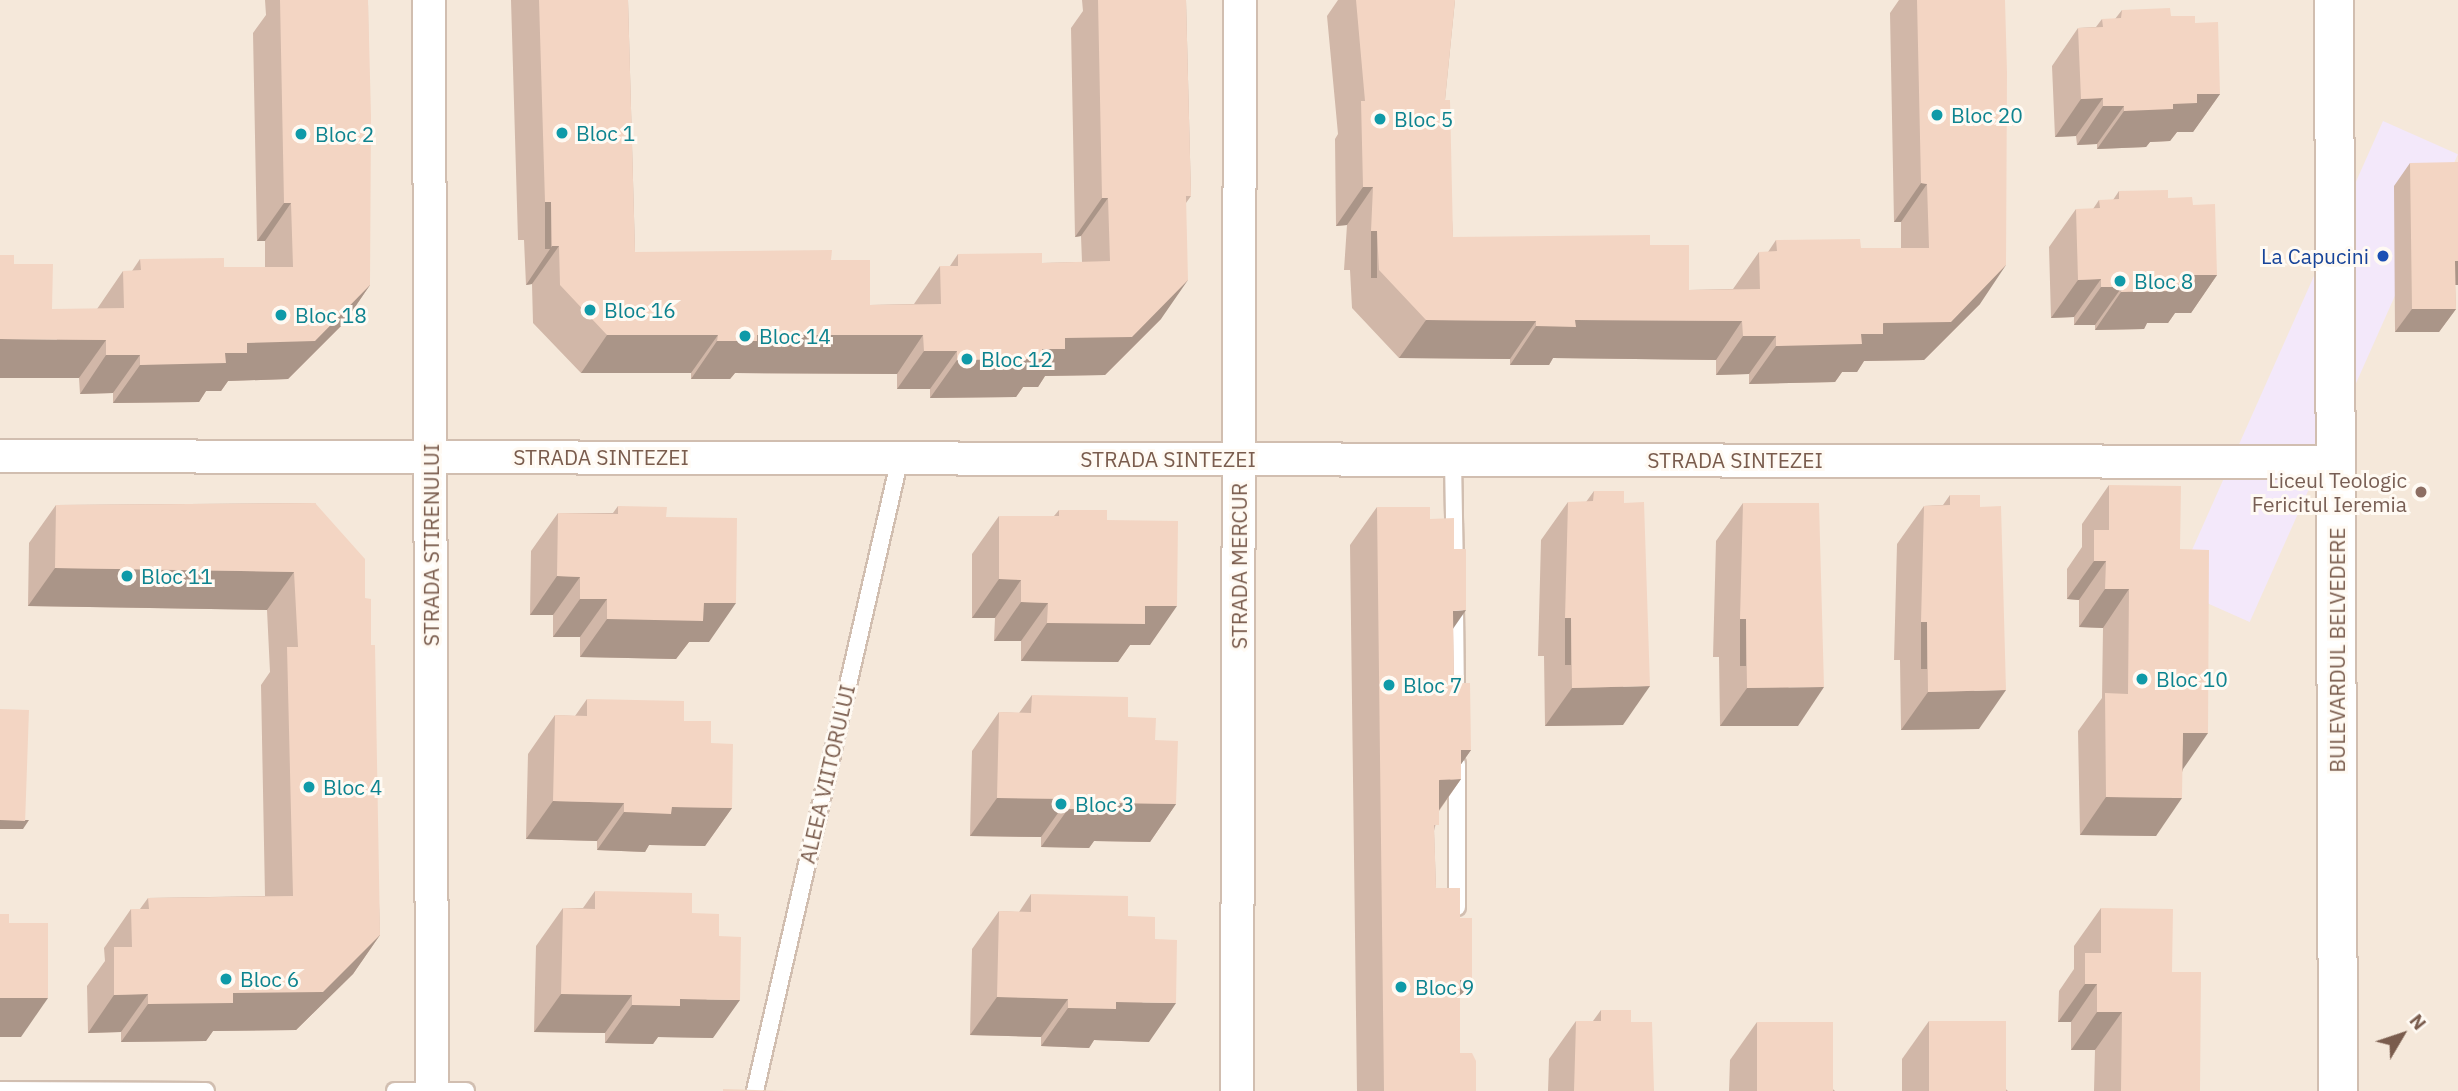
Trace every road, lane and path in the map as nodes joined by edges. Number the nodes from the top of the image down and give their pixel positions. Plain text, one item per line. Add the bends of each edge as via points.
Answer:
1 (429, 0) edge
2 (1240, 0) edge
3 (2334, 0) edge
4 (0, 456) edge
5 (431, 457) junction
6 (900, 458) junction
7 (1239, 459) junction
8 (1453, 460) junction
9 (2336, 462) junction
10 (1456, 925) edge
11 (0, 1090) edge
12 (206, 1091) edge
13 (395, 1091) edge
14 (432, 1091) edge
15 (466, 1091) edge
16 (755, 1091) edge
17 (1237, 1091) edge
18 (2338, 1091) edge

1 - 5 street, STRADA STIRENULUI
2 - 7 street, STRADA MERCUR
3 - 9 street, BULEVARDUL BELVEDERE
4 - 5 street, STRADA SINTEZEI
5 - 6 street, STRADA SINTEZEI
5 - 14 street, STRADA STIRENULUI
6 - 7 street, STRADA SINTEZEI
6 - 16 lane, ALEEA VIITORULUI
7 - 8 street, STRADA SINTEZEI
7 - 17 street, STRADA MERCUR
8 - 9 street, STRADA SINTEZEI
8 - 10 lane
9 - 18 street, BULEVARDUL BELVEDERE
11 - 12 lane
13 - 14 lane
14 - 15 lane

